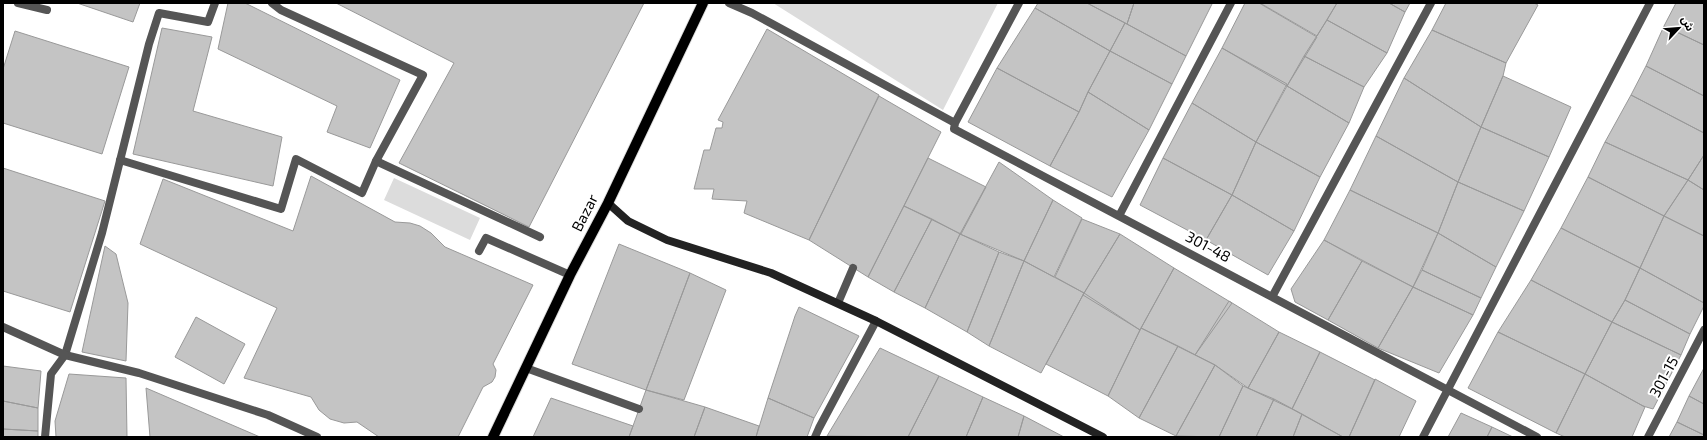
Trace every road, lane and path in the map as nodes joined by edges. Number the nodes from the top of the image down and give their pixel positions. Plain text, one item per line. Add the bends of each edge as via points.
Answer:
1 (18, 3) edge
2 (215, 3) edge
3 (272, 3) edge
4 (703, 3) edge
5 (729, 3) edge
6 (1019, 3) edge
7 (1231, 3) edge
8 (1431, 3) edge
9 (1650, 3) edge
10 (47, 10) dead end
11 (955, 126) junction
12 (120, 160) junction
13 (376, 161) junction
14 (608, 203) junction
15 (1119, 216) junction
16 (540, 237) dead end
17 (479, 251) dead end
18 (853, 268) dead end
19 (570, 275) junction
20 (1272, 297) junction
21 (838, 303) junction
22 (876, 321) junction
23 (3, 327) edge
24 (1704, 330) edge
25 (65, 355) junction
26 (526, 368) junction
27 (1449, 390) junction
28 (639, 408) dead end
29 (45, 437) edge
30 (317, 437) edge
31 (493, 437) edge
32 (815, 437) edge
33 (1103, 437) edge
34 (1423, 437) edge
35 (1537, 437) edge
36 (1648, 437) edge

1 - 10 street
2 - 12 street via 208,22 159,13
3 - 13 street via 281,10 422,74
4 - 14 main road, Bazar
5 - 11 street, 301-48 via 752,13
6 - 11 street
7 - 15 street
8 - 20 street
9 - 27 street
11 - 15 street, 301-48
12 - 13 street via 281,209 296,159 362,194
12 - 25 street via 102,233
13 - 16 street
14 - 19 main road, Bazar
14 - 21 main road via 628,222 667,240 771,273
15 - 20 street, 301-48
17 - 19 street via 486,238
18 - 21 street
19 - 26 main road, Bazar
20 - 27 street, 301-48
21 - 22 main road
22 - 32 street
22 - 33 main road
23 - 25 street
24 - 36 street, 301-15
25 - 29 street via 51,374
25 - 30 street via 146,375 268,415
26 - 28 street
26 - 31 main road, Bazar
27 - 34 street
27 - 35 street, 301-48

